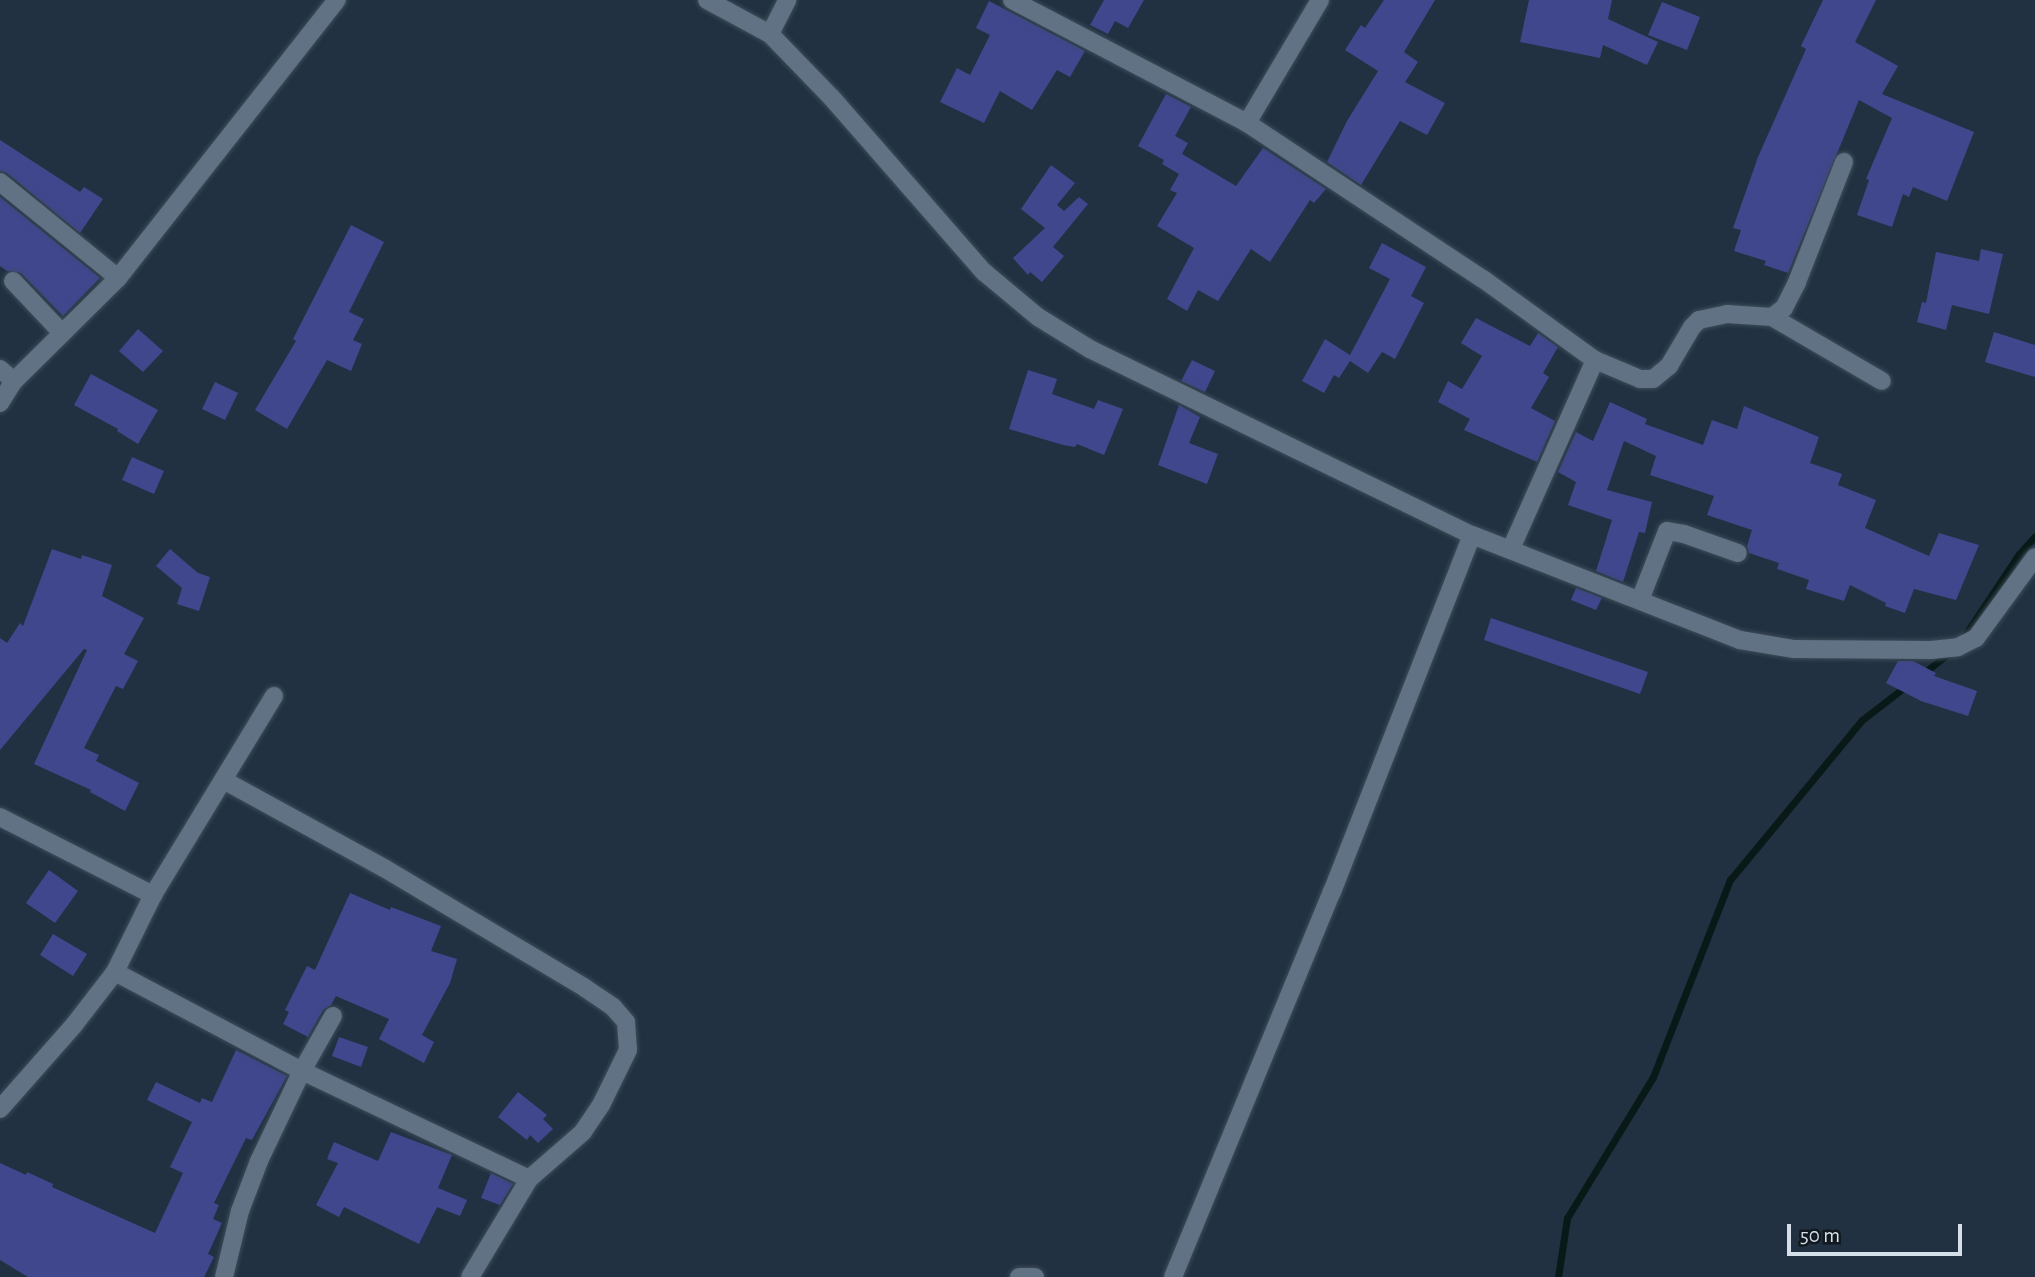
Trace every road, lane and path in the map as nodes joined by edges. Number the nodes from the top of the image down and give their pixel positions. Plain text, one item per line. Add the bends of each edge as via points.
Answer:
1 (337, 0) edge
2 (707, 0) edge
3 (787, 0) edge
4 (1012, 0) edge
5 (1320, 0) edge
6 (770, 34) junction
7 (1247, 123) junction
8 (1844, 162) dead end
9 (0, 182) edge
10 (118, 278) junction
11 (13, 281) dead end
12 (1772, 317) junction
13 (62, 333) junction
14 (1595, 360) junction
15 (7, 375) edge
16 (1882, 381) dead end
17 (0, 403) edge
18 (1472, 536) junction
19 (1511, 549) junction
20 (1738, 553) dead end
21 (2035, 557) edge
22 (1640, 600) junction
23 (274, 696) dead end
24 (225, 781) junction
25 (0, 817) edge
26 (153, 895) junction
27 (115, 972) junction
28 (333, 1016) dead end
29 (302, 1071) junction
30 (0, 1109) edge
31 (529, 1179) junction
32 (224, 1277) edge
33 (470, 1277) edge
34 (1019, 1277) edge
35 (1035, 1277) edge
36 (1173, 1277) edge

1 - 10 street
2 - 6 street
3 - 6 street
4 - 7 street
5 - 7 street
6 - 18 street via 984,272 1038,317 1090,349
7 - 14 street via 1483,279
8 - 12 street via 1797,282 1784,308
9 - 10 street
10 - 13 street
11 - 13 street
12 - 14 street via 1727,314 1699,320 1669,366 1653,379 1640,379
12 - 16 street
13 - 15 street
14 - 19 street
15 - 17 street
18 - 19 street
18 - 36 street
19 - 22 street
20 - 22 street via 1667,531
21 - 22 street via 1976,638 1958,647 1765,646
23 - 24 street
24 - 26 street
24 - 31 street via 384,868 584,988 626,1022 628,1050 601,1105 573,1142
25 - 26 street
26 - 27 street
27 - 29 street
27 - 30 street
28 - 29 street
29 - 31 street
29 - 32 street via 250,1186
31 - 33 street
34 - 35 street

